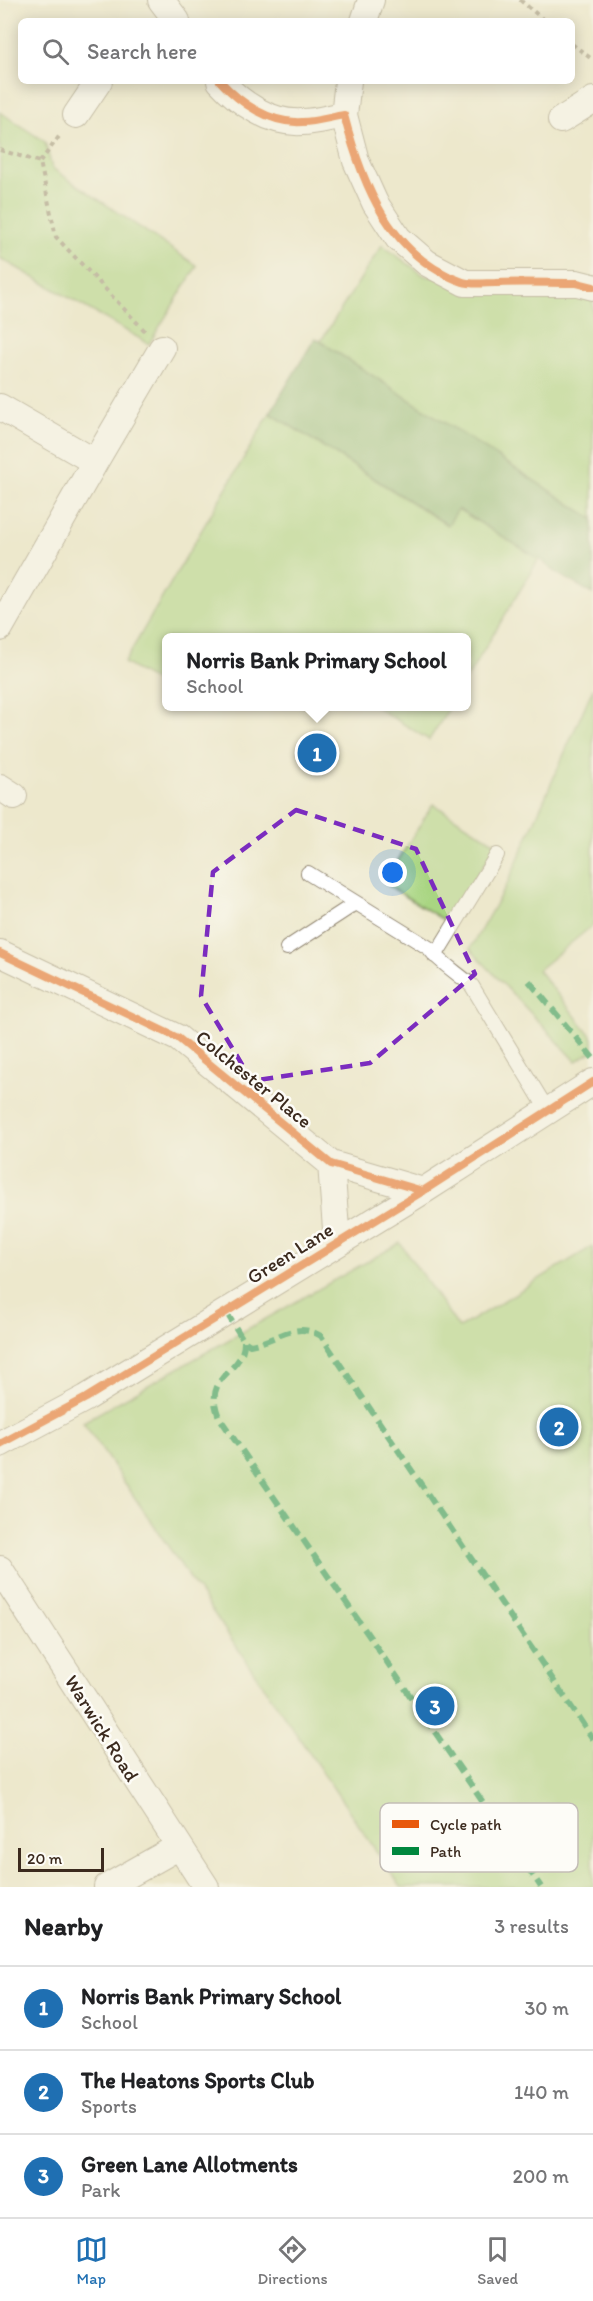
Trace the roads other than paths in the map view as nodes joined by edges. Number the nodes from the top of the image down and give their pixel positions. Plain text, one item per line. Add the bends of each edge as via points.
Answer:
1 (370, 0) edge
2 (365, 18) edge
3 (97, 84) edge
4 (223, 84) edge
5 (348, 84) edge
6 (593, 100) edge
7 (76, 115) road end
8 (344, 115) junction
9 (561, 120) dead end
10 (593, 286) edge
11 (162, 348) road end
12 (0, 407) edge
13 (95, 462) junction
14 (0, 628) edge
15 (497, 855) dead end
16 (308, 873) dead end
17 (356, 903) junction
18 (287, 948) dead end
19 (0, 952) edge
20 (435, 956) junction
21 (593, 1082) edge
22 (548, 1111) junction
23 (331, 1164) junction
24 (423, 1191) junction
25 (337, 1242) junction
26 (0, 1444) edge
27 (0, 1569) edge
28 (178, 1847) junction
29 (107, 1887) edge
30 (206, 1887) edge

1 - 2 street
3 - 7 street
4 - 8 street via 236,99 269,117 301,123
5 - 8 street
6 - 9 street
8 - 10 street via 356,161 375,203 398,238 427,263 465,283
11 - 13 street
12 - 13 street
13 - 14 street
15 - 20 lane
16 - 17 lane
17 - 18 lane
17 - 20 lane via 429,948
19 - 23 street, Colchester Place via 178,1038
20 - 22 lane via 472,986
21 - 22 street, Green Lane
22 - 24 street, Green Lane
23 - 24 street, Colchester Place
23 - 25 street
24 - 25 street, Green Lane
25 - 26 street, Green Lane via 86,1398
27 - 28 street, Warwick Road
28 - 29 street
28 - 30 street, Warwick Road

